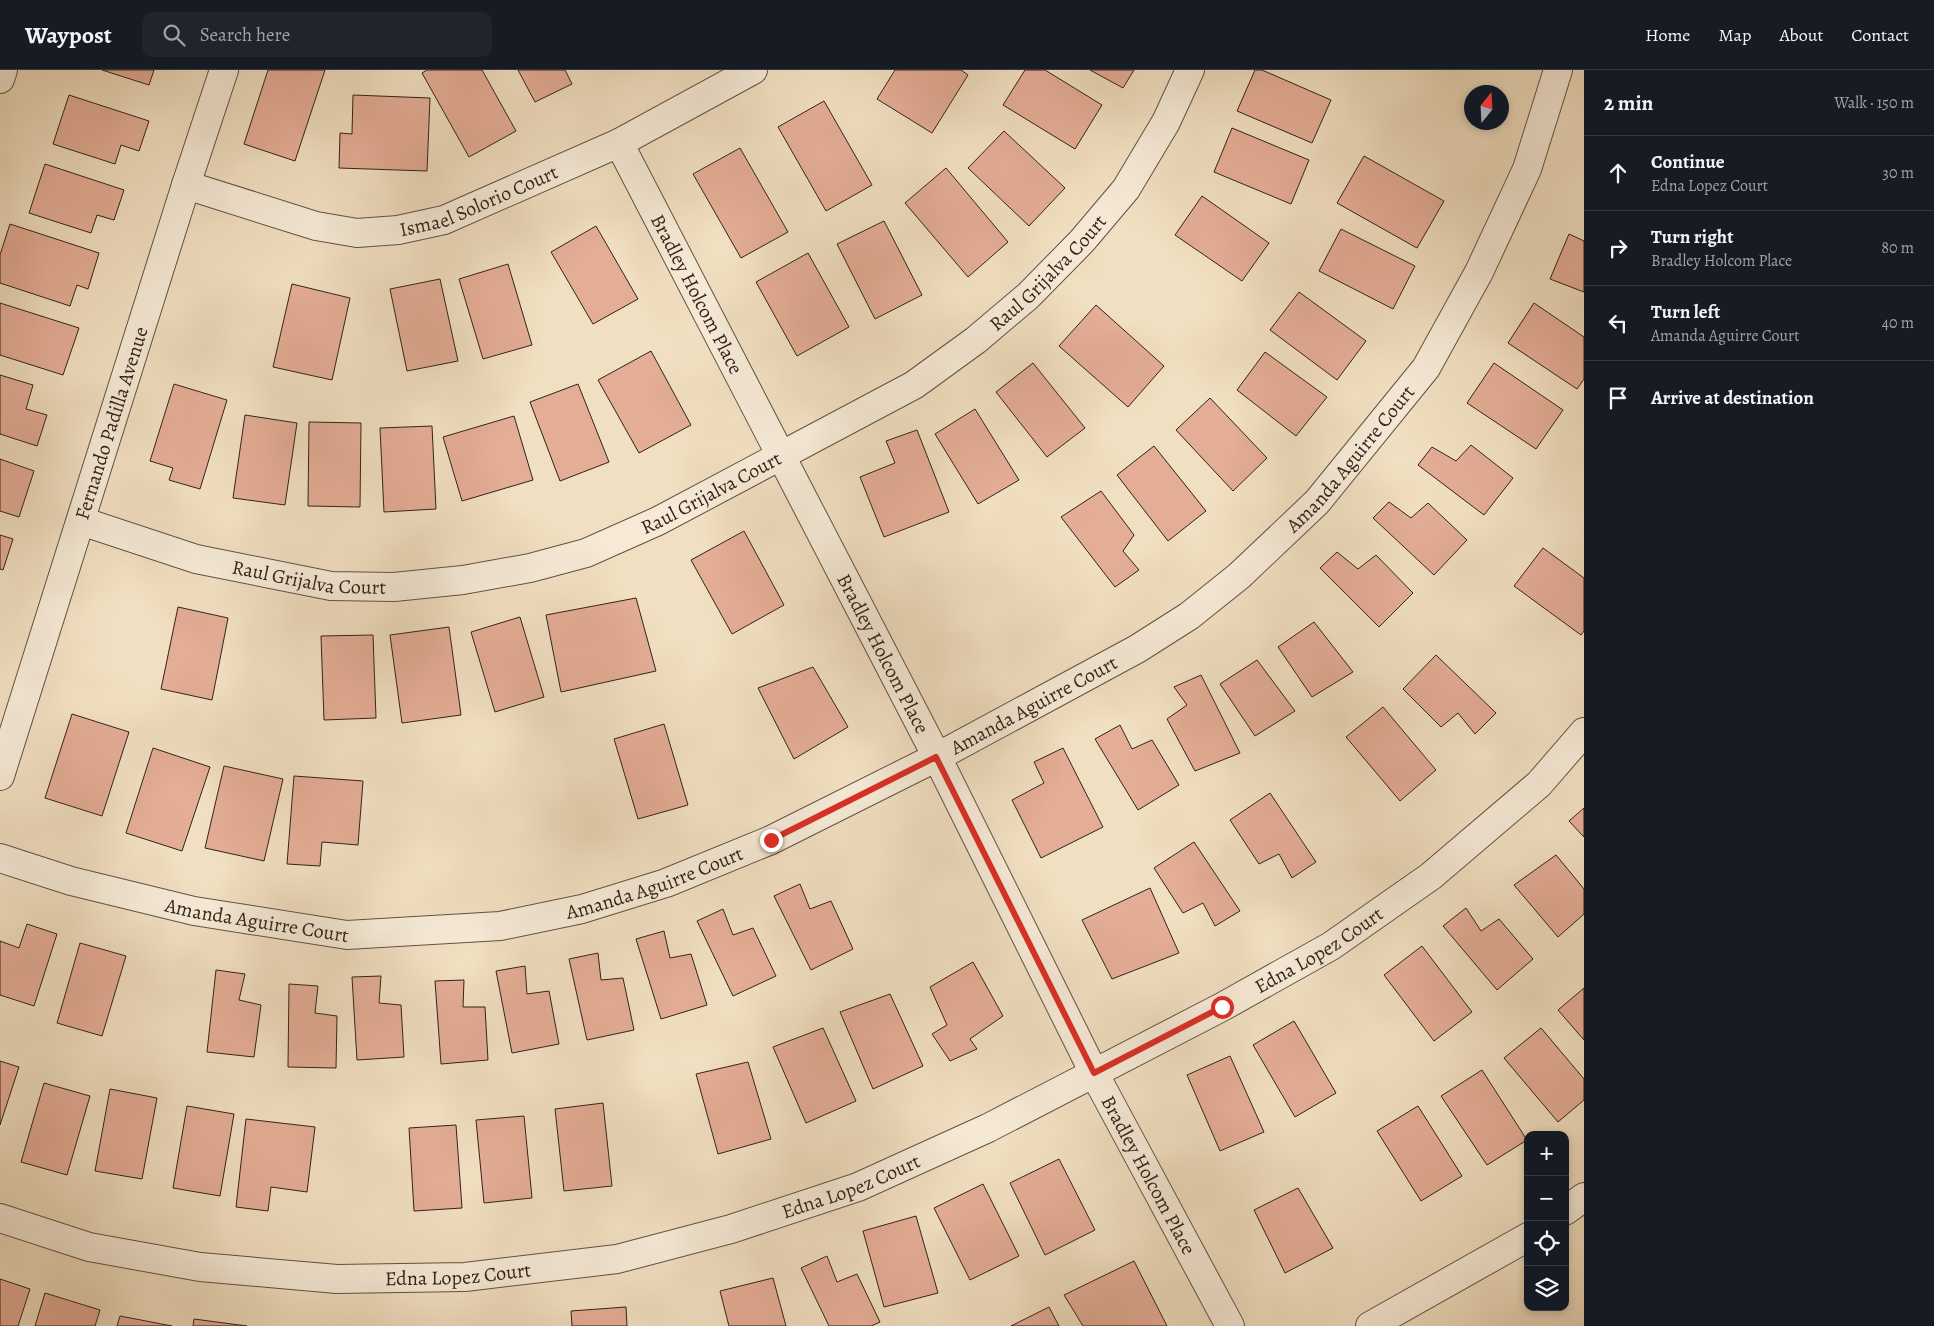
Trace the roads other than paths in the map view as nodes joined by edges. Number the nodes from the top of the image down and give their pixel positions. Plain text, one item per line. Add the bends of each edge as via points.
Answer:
1 (3, 70) edge
2 (224, 70) edge
3 (753, 70) edge
4 (1190, 70) edge
5 (1558, 70) edge
6 (0, 79) edge
7 (619, 142) junction
8 (186, 185) junction
9 (780, 456) junction
10 (82, 521) junction
11 (1584, 732) edge
12 (936, 757) junction
13 (0, 776) edge
14 (0, 858) edge
15 (1094, 1073) junction
16 (1584, 1197) edge
17 (1569, 1208) edge
18 (0, 1218) edge
19 (1524, 1239) edge
20 (1230, 1326) edge
21 (1370, 1326) edge

1 - 6 street
2 - 8 street, Fernando Padilla Avenue
3 - 7 street, Ismael Solorio Court
4 - 9 street, Raul Grijalva Court via 1166,122 1126,189 1082,241 1028,296 976,340 914,384
5 - 12 street, Amanda Aguirre Court via 1527,169 1479,272 1426,368 1317,502 1239,576 1189,616 1137,649
7 - 8 street, Ismael Solorio Court via 444,220 398,230 357,232 316,226
7 - 9 street, Bradley Holcom Place
8 - 10 street, Fernando Padilla Avenue
9 - 10 street, Raul Grijalva Court via 658,521 586,553 492,575 394,587 331,586 261,573 196,559
9 - 12 street, Bradley Holcom Place
10 - 13 street, Fernando Padilla Avenue
11 - 15 street, Edna Lopez Court via 1539,784 1431,876 1331,946
12 - 14 street, Amanda Aguirre Court via 771,840 666,883 582,909 500,926 347,935 194,911 71,880
12 - 15 street, Bradley Holcom Place
15 - 18 street, Edna Lopez Court via 988,1128 858,1187 730,1229 617,1259 465,1277 337,1279 200,1267 89,1246
15 - 20 street, Bradley Holcom Place
16 - 17 street
19 - 21 street

